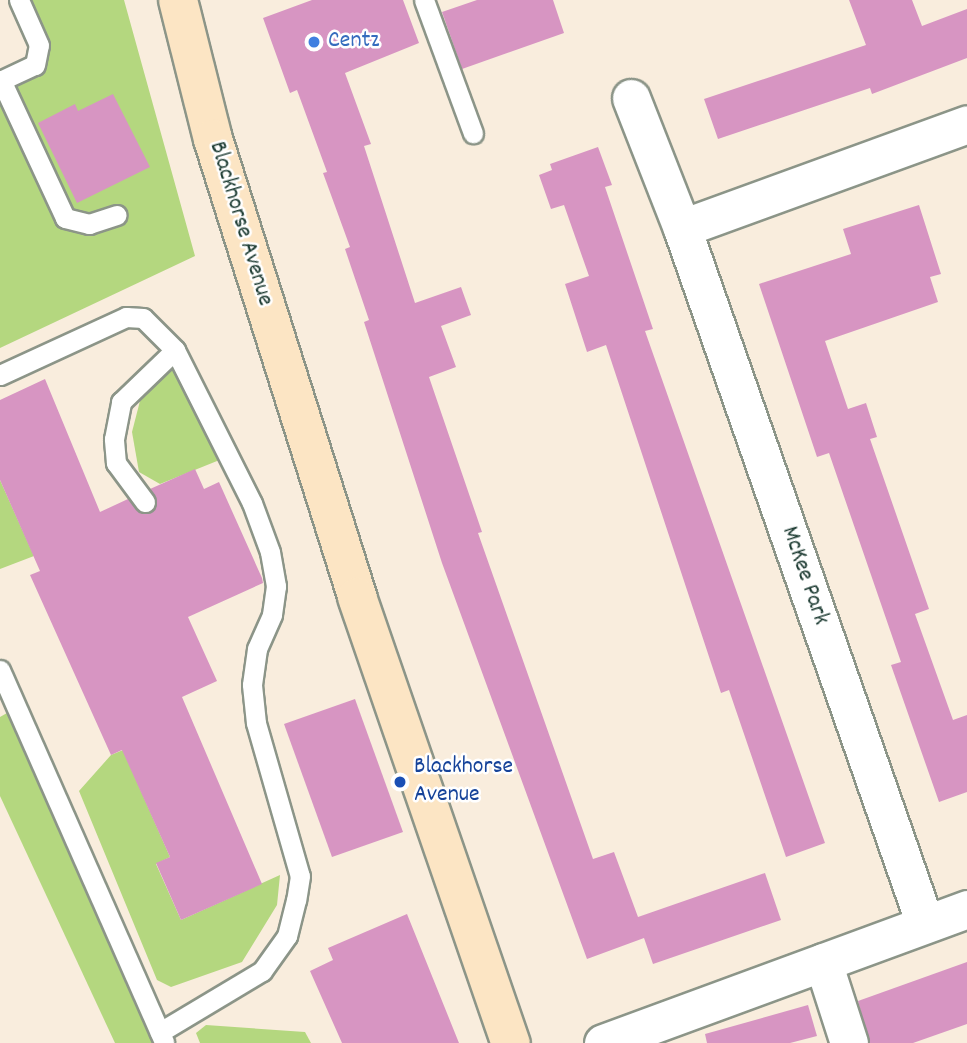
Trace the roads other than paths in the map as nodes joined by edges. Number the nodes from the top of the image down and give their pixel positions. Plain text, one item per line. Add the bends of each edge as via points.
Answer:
1 (19, 0) edge
2 (178, 0) edge
3 (424, 0) edge
4 (1, 80) edge
5 (631, 98) dead end
6 (967, 124) edge
7 (473, 133) dead end
8 (117, 215) dead end
9 (682, 228) junction
10 (175, 351) junction
11 (0, 375) edge
12 (145, 502) dead end
13 (0, 670) edge
14 (7, 704) edge
15 (967, 909) edge
16 (925, 924) junction
17 (823, 962) junction
18 (162, 1038) edge
19 (511, 1043) edge
20 (603, 1043) edge
21 (849, 1043) edge

1 - 4 lane via 40,44 35,65
2 - 19 main road, Blackhorse Avenue via 213,139 353,584
3 - 7 lane
4 - 8 lane via 65,218 89,224
5 - 9 street, McKee Park
6 - 9 street
9 - 16 street, McKee Park
10 - 11 lane via 143,318 126,317
10 - 12 lane via 121,402 114,439 116,463
10 - 18 lane via 252,503 270,552 276,586 272,615 257,649 252,685 256,723 300,876 287,936 262,971
13 - 14 lane
14 - 18 lane
15 - 16 street
16 - 17 street
17 - 20 street
17 - 21 street

